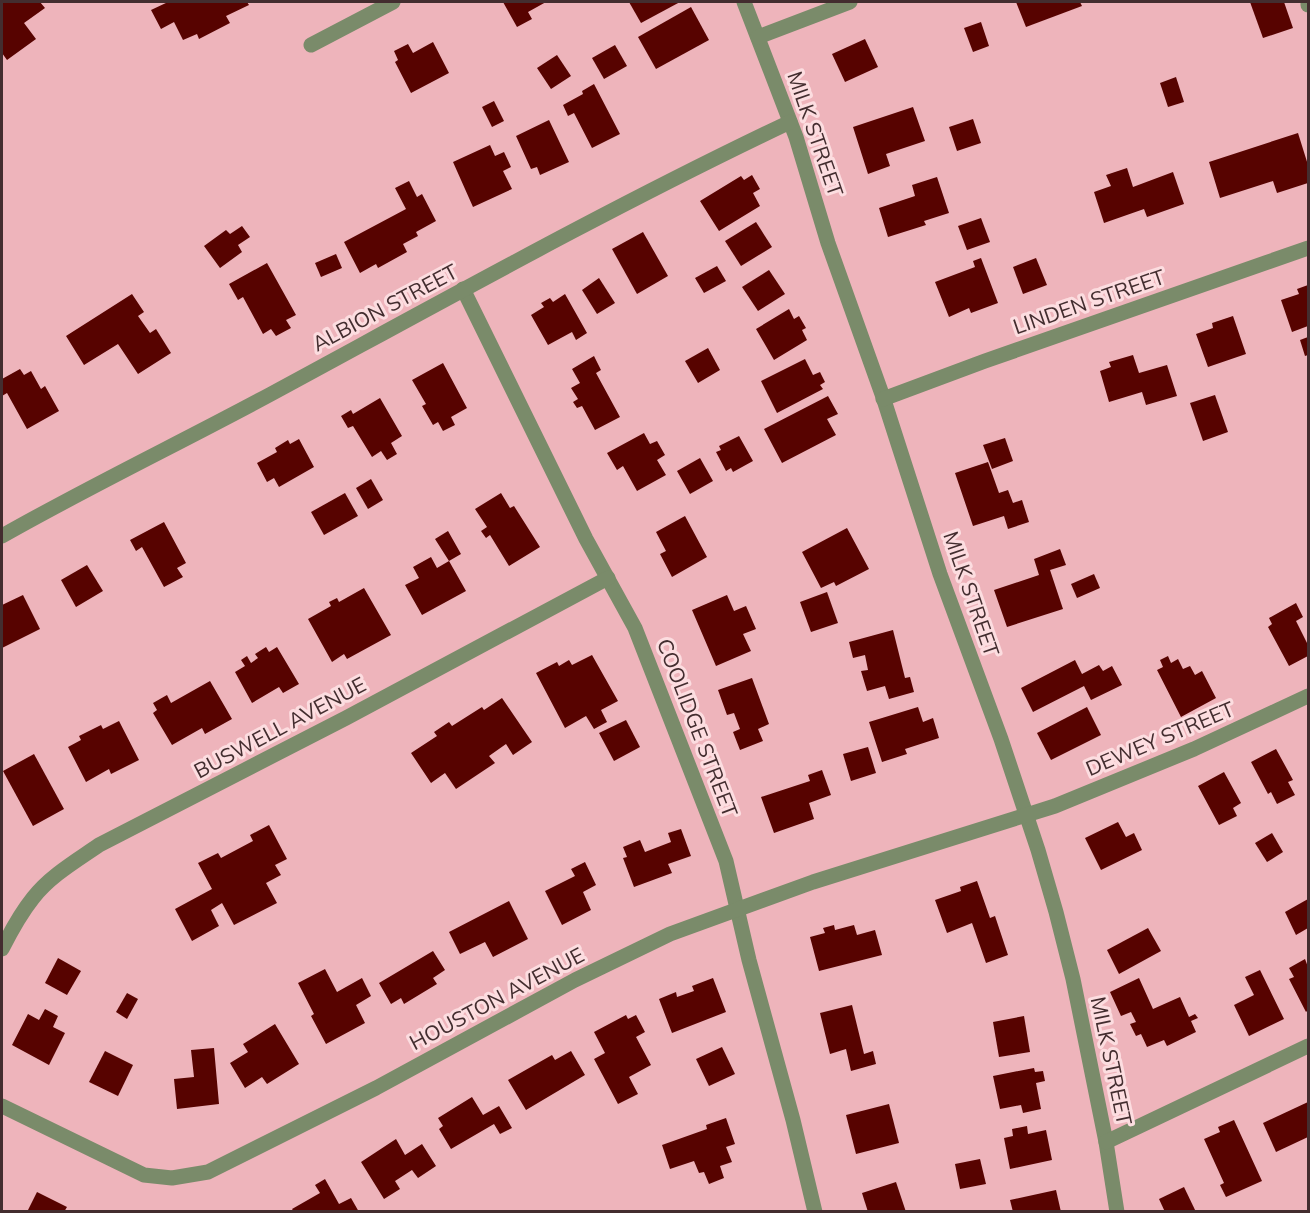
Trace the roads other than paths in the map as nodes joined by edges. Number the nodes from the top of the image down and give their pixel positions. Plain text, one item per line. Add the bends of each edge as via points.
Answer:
1 (393, 2) edge
2 (744, 2) edge
3 (850, 2) edge
4 (758, 37) junction
5 (311, 45) dead end
6 (790, 122) junction
7 (1308, 248) edge
8 (463, 289) junction
9 (883, 399) junction
10 (2, 536) edge
11 (608, 578) junction
12 (1308, 696) edge
13 (1026, 815) junction
14 (737, 909) junction
15 (2, 949) edge
16 (1308, 1046) edge
17 (2, 1106) edge
18 (1106, 1142) junction
19 (815, 1212) edge
20 (1117, 1212) edge

1 - 5 street
2 - 4 street, MILK STREET
3 - 4 street
4 - 6 street, MILK STREET
6 - 8 street, ALBION STREET
6 - 9 street, MILK STREET
7 - 9 street, LINDEN STREET
8 - 10 street, ALBION STREET
8 - 11 street, COOLIDGE STREET
9 - 13 street, MILK STREET
11 - 14 street, COOLIDGE STREET via 635,628 669,711 726,861
11 - 15 street, BUSWELL AVENUE via 99,846 66,867 34,896
12 - 13 street, DEWEY STREET via 1126,778
13 - 14 street, HOUSTON AVENUE
13 - 18 street, MILK STREET via 1070,968
14 - 17 street, HOUSTON AVENUE via 670,934 575,980 376,1088 208,1172 172,1178 144,1175
14 - 19 street, COOLIDGE STREET
16 - 18 street
18 - 20 street, MILK STREET

